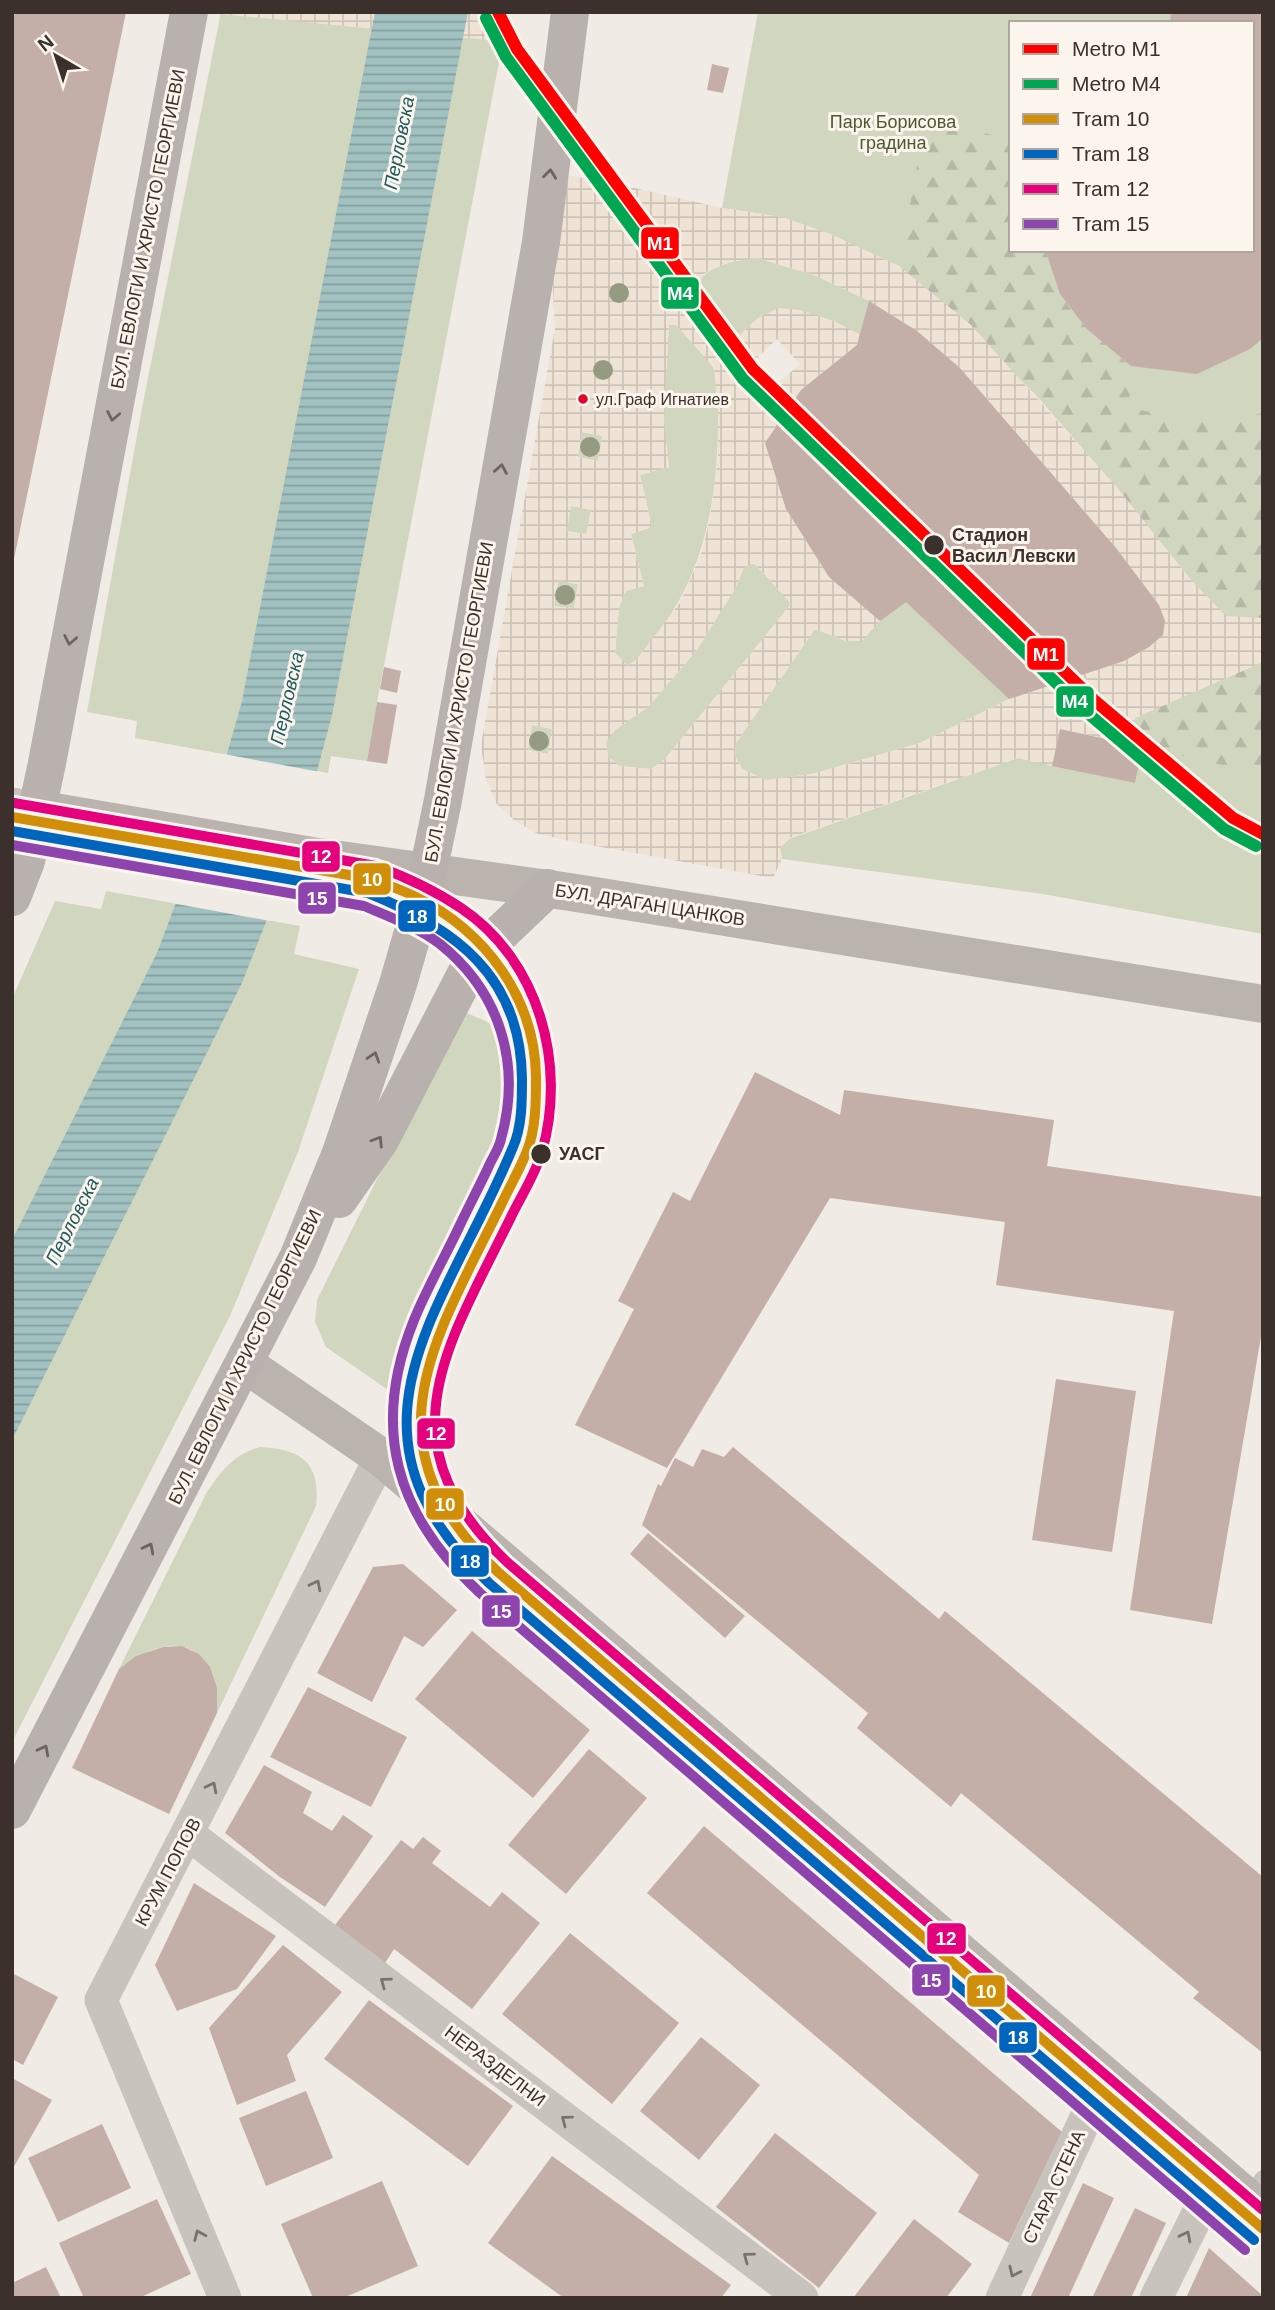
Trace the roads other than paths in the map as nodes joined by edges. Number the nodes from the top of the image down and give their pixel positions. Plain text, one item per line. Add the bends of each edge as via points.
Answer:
1 (189, 12) edge
2 (570, 12) edge
3 (25, 806) edge
4 (429, 872) junction
5 (548, 888) junction
6 (12, 897) edge
7 (494, 940) junction
8 (1263, 1004) edge
9 (298, 1258) junction
10 (245, 1364) junction
11 (381, 1457) junction
12 (476, 1538) junction
13 (12, 1810) edge
14 (188, 1834) junction
15 (1105, 2077) junction
16 (1218, 2173) junction
17 (1257, 2196) edge
18 (219, 2295) edge
19 (802, 2298) edge
20 (1002, 2298) edge
21 (1156, 2298) edge

1 -> 3 main road, БУЛ. ЕВЛОГИ И ХРИСТО ГЕОРГИЕВИ
4 -> 2 main road, БУЛ. ЕВЛОГИ И ХРИСТО ГЕОРГИЕВИ via 541,242
3 - 4 street, БУЛ. ДРАГАН ЦАНКОВ
3 - 6 main road, БУЛ. ЕВЛОГИ И ХРИСТО ГЕОРГИЕВИ via 26,861
4 - 5 street, БУЛ. ДРАГАН ЦАНКОВ
9 -> 4 main road, БУЛ. ЕВЛОГИ И ХРИСТО ГЕОРГИЕВИ via 346,1140
5 - 7 main road
5 - 8 street, БУЛ. ДРАГАН ЦАНКОВ
9 -> 7 main road via 380,1140 454,995
7 - 12 lane via 519,972 537,1010 550,1076 547,1123 539,1153 451,1326 433,1386 433,1430 440,1467
9 - 10 main road, БУЛ. ЕВЛОГИ И ХРИСТО ГЕОРГИЕВИ
10 - 11 street
13 -> 10 main road, БУЛ. ЕВЛОГИ И ХРИСТО ГЕОРГИЕВИ
11 - 12 street
14 -> 11 street, КРУМ ПОПОВ
12 - 15 street
18 -> 14 street, КРУМ ПОПОВ via 101,2000
19 -> 14 street, НЕРАЗДЕЛНИ
15 - 16 street
15 -> 20 street, СТАРА СТЕНА
16 - 17 street
21 -> 16 street

